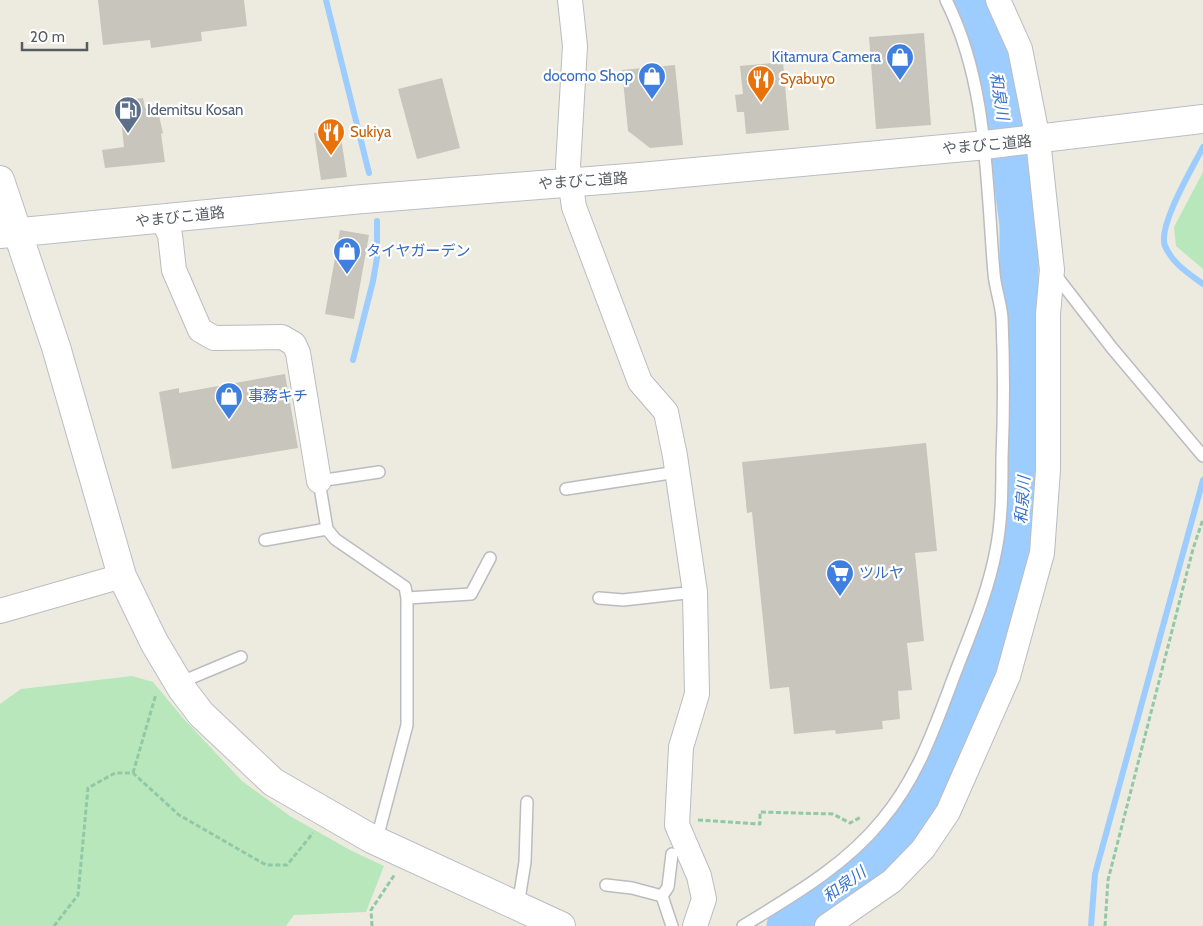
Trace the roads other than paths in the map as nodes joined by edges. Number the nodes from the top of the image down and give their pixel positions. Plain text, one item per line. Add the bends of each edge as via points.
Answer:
1 (570, 0) edge
2 (946, 0) edge
3 (998, 0) edge
4 (1203, 119) edge
5 (1031, 141) junction
6 (986, 145) junction
7 (0, 180) edge
8 (568, 182) junction
9 (162, 218) junction
10 (9, 233) edge
11 (1052, 270) junction
12 (1203, 456) edge
13 (379, 472) dead end
14 (677, 472) junction
15 (319, 481) junction
16 (566, 489) dead end
17 (327, 529) junction
18 (264, 540) dead end
19 (490, 558) dead end
20 (122, 576) junction
21 (695, 592) junction
22 (406, 598) junction
23 (599, 598) dead end
24 (0, 610) edge
25 (241, 657) dead end
26 (168, 686) junction
27 (527, 802) dead end
28 (372, 839) junction
29 (672, 854) dead end
30 (606, 886) dead end
31 (662, 896) junction
32 (518, 906) junction
33 (561, 926) edge
34 (672, 926) edge
35 (695, 926) edge
36 (743, 926) edge
37 (826, 926) edge

1 - 8 street via 575,46
2 - 6 lane via 960,27 974,73
3 - 5 street via 1020,50
4 - 5 street, やまびこ道路
5 - 6 street, やまびこ道路
5 - 11 street
6 - 8 street, やまびこ道路
6 - 36 lane via 994,275 1002,315 1004,415 1001,516 988,584 932,733 906,789 881,822 844,858
7 - 10 street
8 - 9 street, やまびこ道路
8 - 14 street via 574,207 640,382 666,412
9 - 10 street, やまびこ道路
9 - 15 street via 170,235 174,270 200,330 214,338 282,336 294,344
10 - 20 street via 56,347
11 - 12 lane via 1112,348
11 - 37 street via 1048,314 1048,470 1042,553 1008,676 948,812 923,848 892,880
13 - 15 lane
14 - 16 lane
14 - 21 street
15 - 17 lane
17 - 18 lane
17 - 22 lane via 335,539 405,587
19 - 22 lane via 471,594
20 - 24 street
20 - 26 street via 154,642
21 - 23 lane via 623,600
21 - 35 street via 697,694 681,747 678,818 704,899
22 - 28 lane via 406,725 380,826
25 - 26 lane
26 - 28 street via 273,782
27 - 32 lane via 526,862
28 - 32 street
29 - 31 lane via 668,887
30 - 31 lane via 632,888
31 - 34 lane
32 - 33 street

